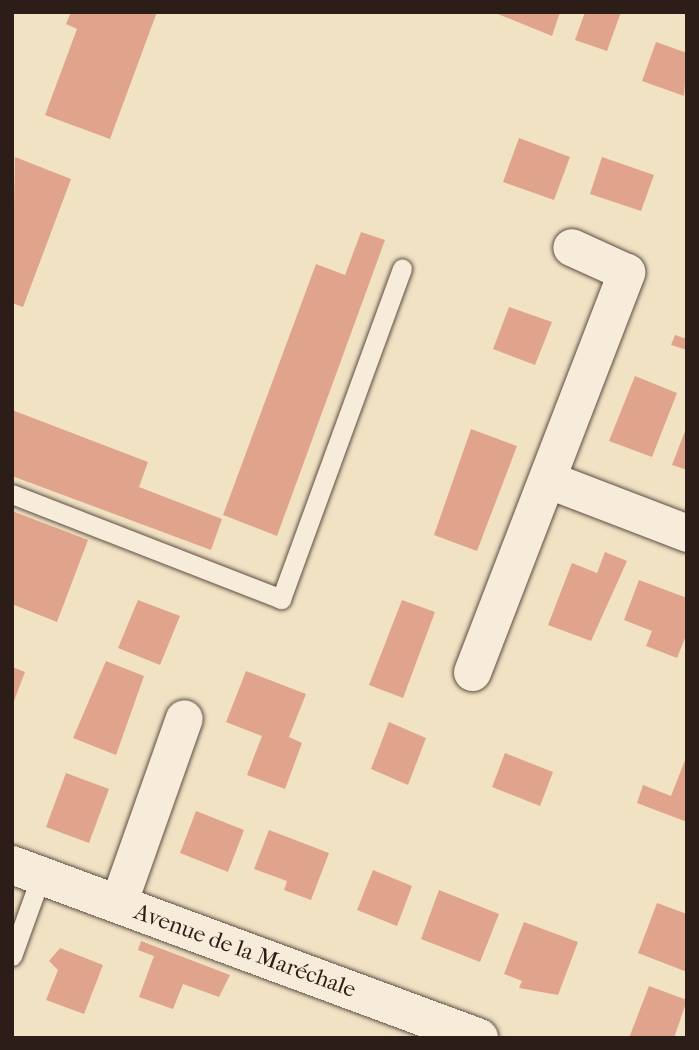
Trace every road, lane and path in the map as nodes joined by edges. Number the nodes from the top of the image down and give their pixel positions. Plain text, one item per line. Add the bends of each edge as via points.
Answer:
1 (571, 247) dead end
2 (402, 268) dead end
3 (549, 480) junction
4 (12, 494) edge
5 (687, 533) edge
6 (472, 672) dead end
7 (184, 718) dead end
8 (26, 871) edge
9 (118, 904) junction
10 (12, 956) edge
11 (478, 1038) edge

1 - 3 street via 626,272
2 - 4 lane via 281,599
3 - 5 street
3 - 6 street
7 - 9 street
8 - 9 street, Avenue de la Maréchale
8 - 10 lane
9 - 11 street, Avenue de la Maréchale

